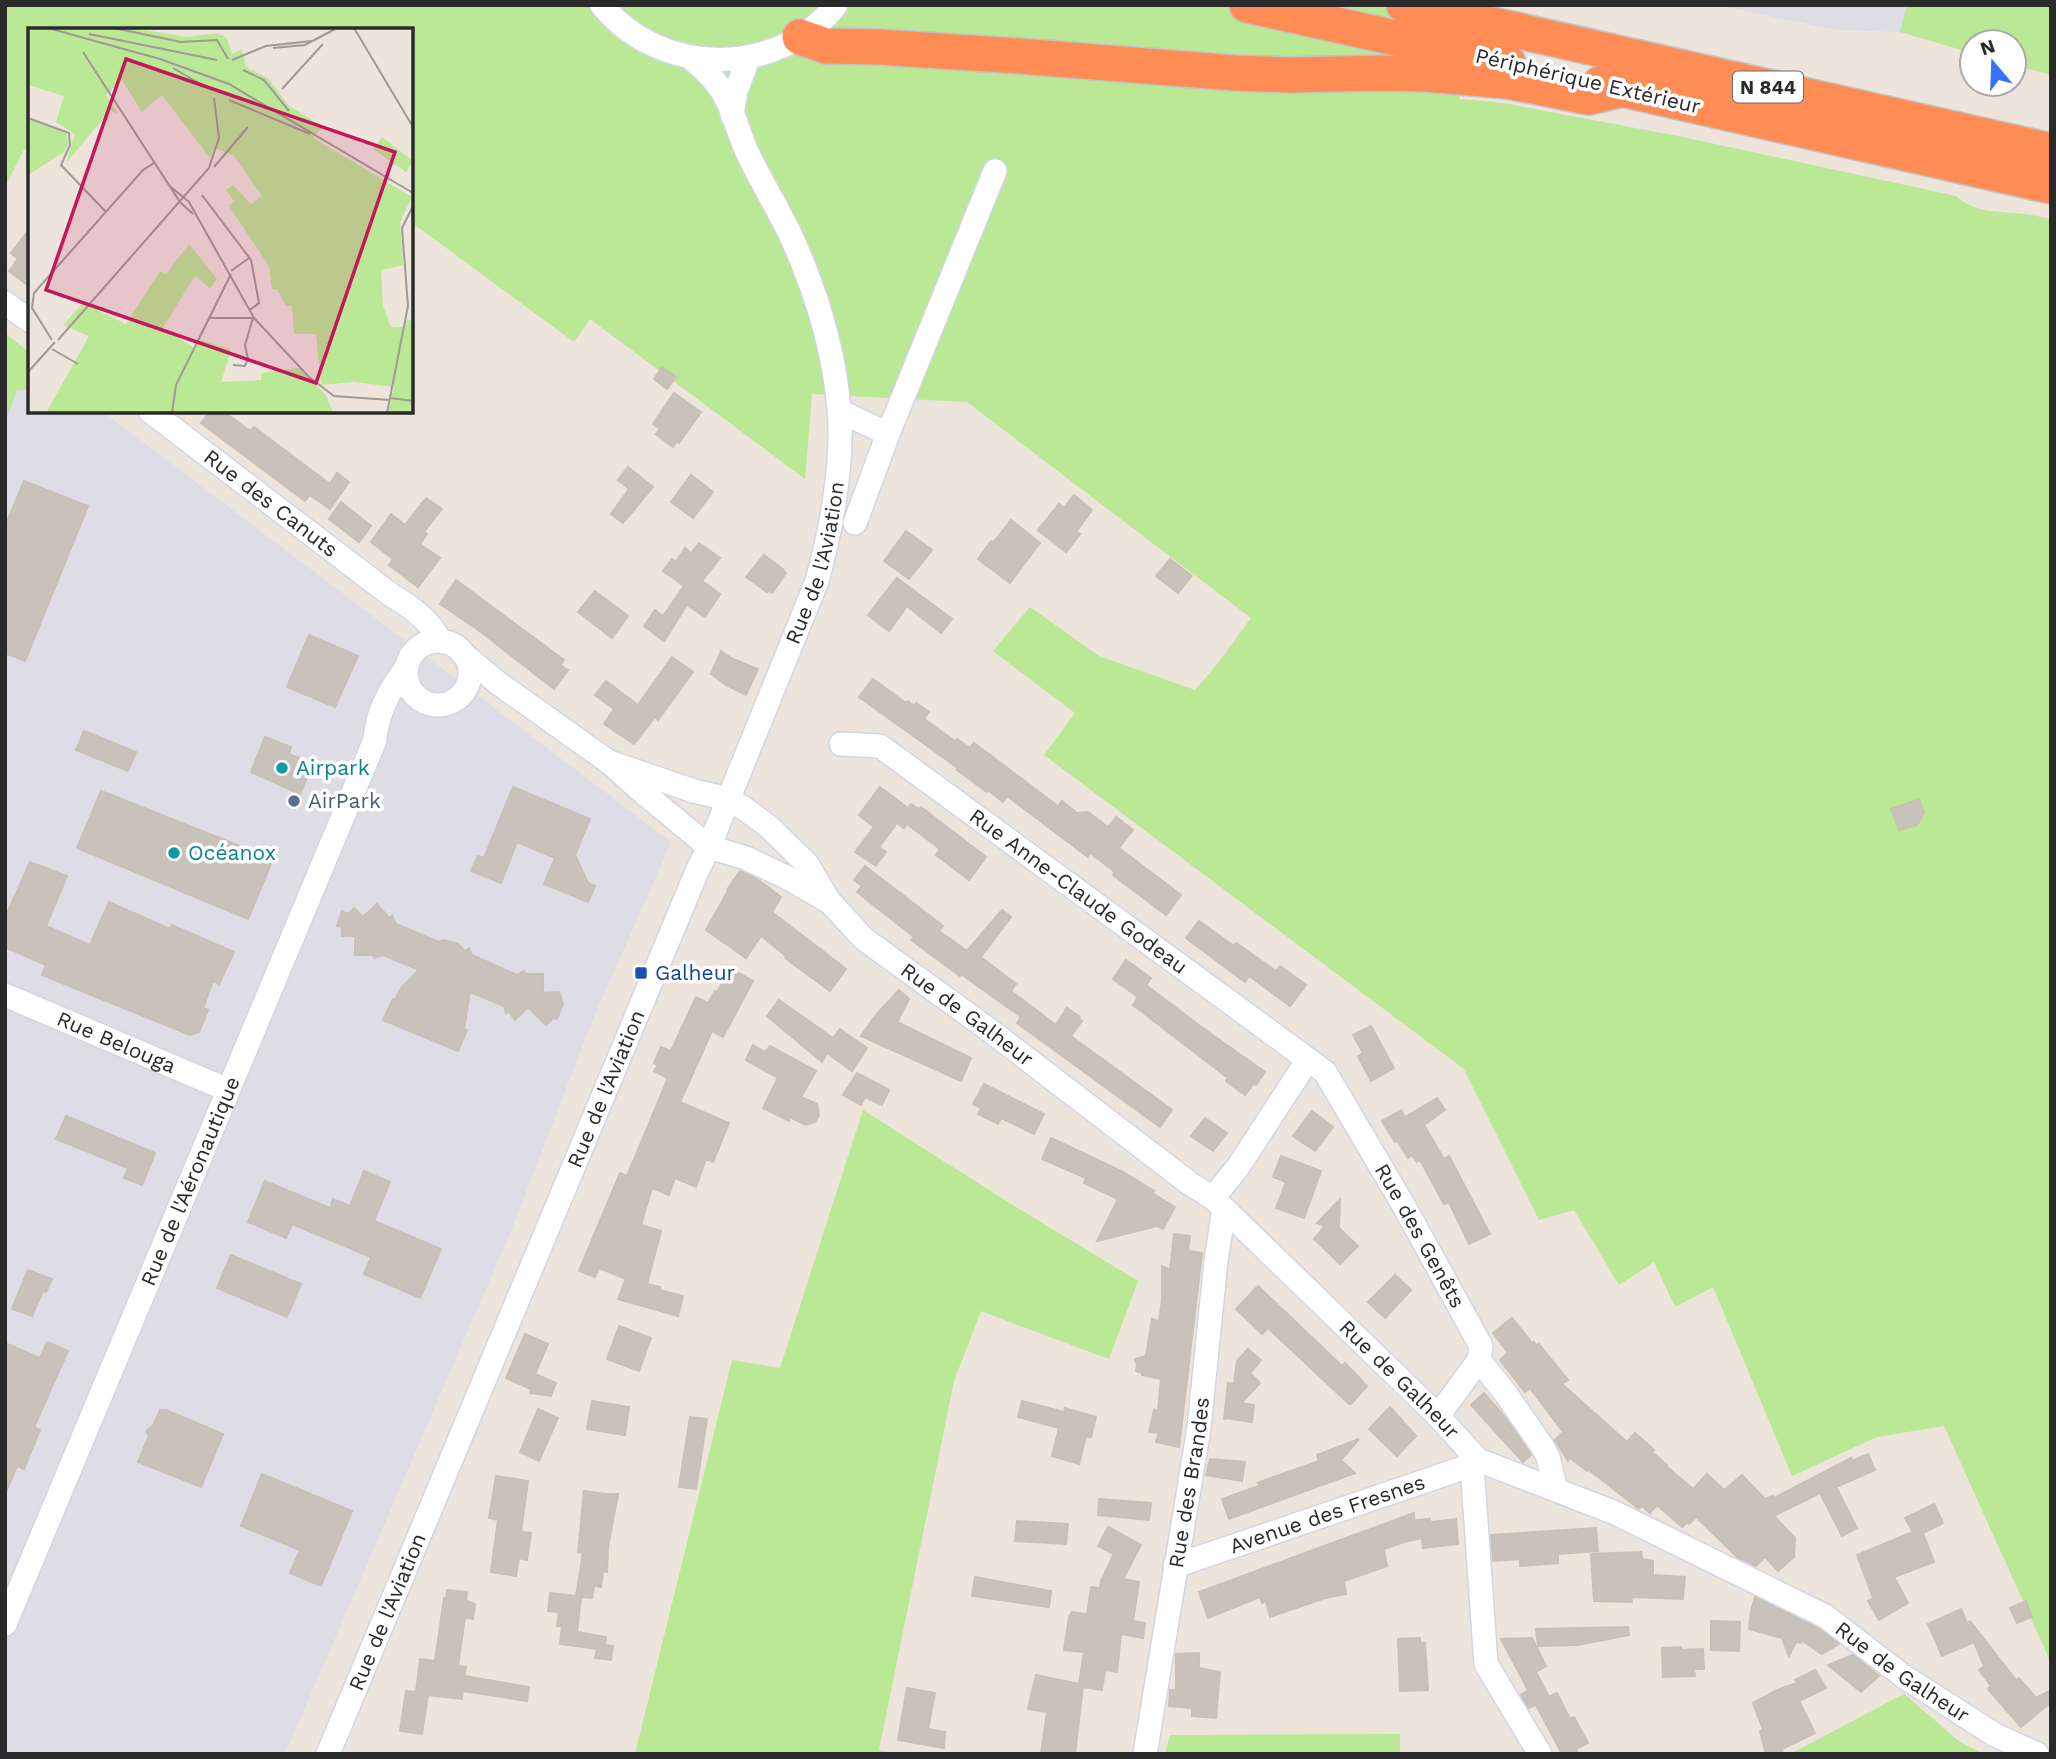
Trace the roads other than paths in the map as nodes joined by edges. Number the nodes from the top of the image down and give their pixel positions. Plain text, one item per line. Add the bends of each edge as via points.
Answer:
1 (601, 5) edge
2 (1247, 5) edge
3 (1404, 5) edge
4 (834, 7) edge
5 (800, 37) junction
6 (749, 57) junction
7 (691, 58) junction
8 (1622, 89) junction
9 (732, 115) junction
10 (2051, 150) edge
11 (995, 171) dead end
12 (2051, 186) edge
13 (5, 303) edge
14 (28, 320) edge
15 (840, 411) junction
16 (153, 413) edge
17 (888, 433) junction
18 (855, 523) dead end
19 (391, 595) junction
20 (440, 641) junction
21 (462, 653) junction
22 (412, 658) junction
23 (416, 697) junction
24 (375, 740) junction
25 (841, 744) dead end
26 (609, 762) junction
27 (728, 799) junction
28 (709, 847) junction
29 (829, 901) junction
30 (5, 995) edge
31 (1307, 1061) junction
32 (228, 1090) junction
33 (1219, 1204) junction
34 (1479, 1360) junction
35 (1438, 1416) junction
36 (1475, 1462) junction
37 (1556, 1490) junction
38 (1175, 1566) junction
39 (5, 1624) edge
40 (328, 1754) edge
41 (1145, 1754) edge
42 (1540, 1754) edge
43 (2037, 1754) edge

1 - 7 street via 645,41
2 - 8 highway, Périphérique Extérieur / N 844
3 - 10 highway, N 844
4 - 5 street
5 - 6 street
5 - 8 highway via 826,46 1235,73 1452,76 1590,97
6 - 7 street
6 - 9 street
7 - 9 street, Rue de l'Aviation via 723,91
8 - 12 highway, Périphérique Extérieur / N 844
9 - 15 street, Rue de l'Aviation via 807,275 829,346
11 - 17 street, Rue de l'Aviation
13 - 14 street
15 - 17 street
15 - 27 street, Rue de l'Aviation via 832,515 817,582
16 - 19 street, Rue des Canuts
17 - 18 street, Rue de l'Aviation
19 - 20 street, Rue des Canuts via 411,606
19 - 22 street, Rue des Canuts via 404,612 415,641
20 - 21 street
20 - 22 street via 431,642
21 - 23 street via 470,677 457,699 441,705
21 - 26 street
22 - 23 street via 408,683
22 - 24 street, Rue de l'Aéronautique via 380,712
23 - 24 street, Rue de l'Aéronautique via 398,708
24 - 32 street, Rue de l'Aéronautique
25 - 31 street, Rue Anne-Claude Godeau via 880,746
26 - 27 street
26 - 28 street
27 - 28 street, Rue de l'Aviation
27 - 29 street, Rue de Galheur via 768,826 807,864
28 - 29 street, Rue de Galheur via 746,858
28 - 40 street, Rue de l'Aviation
29 - 33 street, Rue de Galheur via 864,939
30 - 32 street, Rue Belouga
31 - 33 street
31 - 34 street, Rue des Genêts via 1325,1072 1404,1206 1481,1346
32 - 39 street, Rue de l'Aéronautique
33 - 35 street, Rue de Galheur
33 - 38 street, Rue des Brandes via 1199,1428
34 - 35 street
34 - 37 street via 1542,1446
35 - 36 street, Rue de Galheur
36 - 37 street, Rue de Galheur
36 - 38 street, Avenue des Fresnes
36 - 42 street via 1486,1664
37 - 43 street, Rue de Galheur via 1614,1512 1825,1616 1903,1676 1995,1735
38 - 41 street, Rue des Brandes

